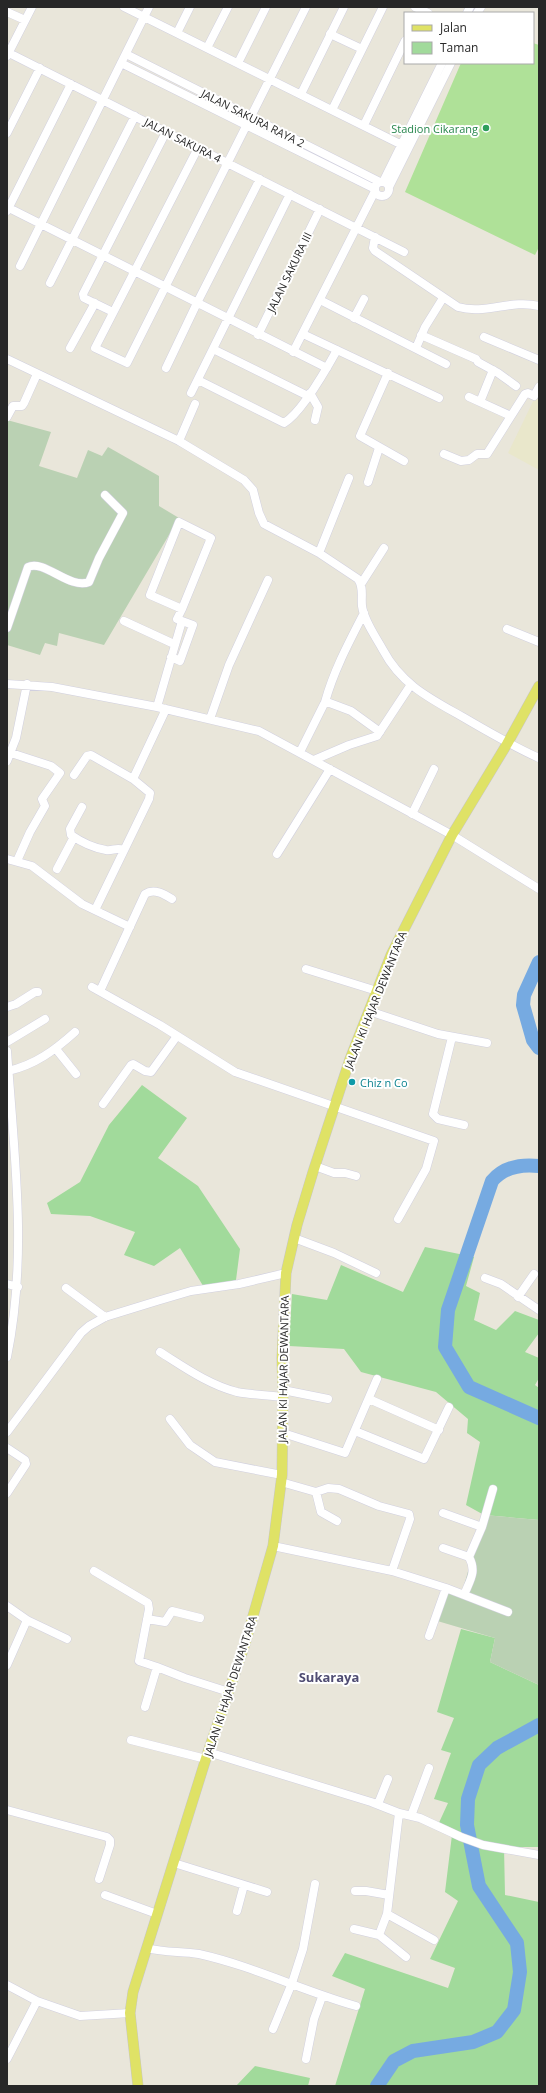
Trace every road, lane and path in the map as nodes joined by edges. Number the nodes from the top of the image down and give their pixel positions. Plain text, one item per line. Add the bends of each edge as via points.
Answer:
1 (32, 7) edge
2 (124, 7) edge
3 (150, 7) edge
4 (190, 7) edge
5 (228, 7) edge
6 (266, 7) edge
7 (306, 7) edge
8 (344, 7) edge
9 (383, 7) edge
10 (7, 12) edge
11 (144, 17) junction
12 (25, 20) junction
13 (177, 33) junction
14 (330, 34) junction
15 (404, 43) edge
16 (207, 48) junction
17 (362, 49) junction
18 (8, 54) edge
19 (126, 54) junction
20 (121, 63) junction
21 (238, 63) junction
22 (441, 64) edge
23 (451, 64) edge
24 (40, 68) junction
25 (270, 79) junction
26 (71, 84) junction
27 (301, 94) junction
28 (103, 100) junction
29 (332, 110) junction
30 (135, 116) junction
31 (250, 117) junction
32 (246, 125) junction
33 (364, 125) junction
34 (166, 132) junction
35 (7, 133) edge
36 (400, 144) junction
37 (198, 148) junction
38 (228, 163) junction
39 (260, 179) junction
40 (381, 186) junction
41 (290, 194) junction
42 (8, 208) edge
43 (320, 209) junction
44 (41, 224) junction
45 (357, 228) junction
46 (375, 237) junction
47 (73, 240) junction
48 (404, 252) dead end
49 (103, 255) junction
50 (20, 266) dead end
51 (134, 270) junction
52 (50, 282) dead end
53 (165, 287) junction
54 (443, 298) junction
55 (364, 299) dead end
56 (320, 300) junction
57 (95, 303) junction
58 (197, 303) junction
59 (539, 306) edge
60 (113, 312) junction
61 (354, 318) junction
62 (228, 320) junction
63 (303, 334) junction
64 (258, 335) junction
65 (421, 336) junction
66 (484, 337) dead end
67 (70, 348) dead end
68 (416, 348) junction
69 (213, 349) junction
70 (336, 350) junction
71 (293, 352) junction
72 (7, 359) edge
73 (539, 360) edge
74 (446, 364) dead end
75 (166, 368) dead end
76 (327, 368) junction
77 (493, 370) junction
78 (37, 374) junction
79 (388, 374) junction
80 (198, 380) junction
81 (516, 386) dead end
82 (539, 388) edge
83 (191, 393) dead end
84 (309, 395) junction
85 (469, 397) dead end
86 (439, 398) dead end
87 (480, 402) junction
88 (195, 404) dead end
89 (511, 416) junction
90 (7, 417) edge
91 (315, 420) dead end
92 (179, 441) junction
93 (379, 448) junction
94 (444, 454) dead end
95 (404, 461) dead end
96 (349, 478) dead end
97 (368, 482) dead end
98 (105, 495) dead end
99 (384, 548) dead end
100 (319, 553) junction
101 (268, 580) dead end
102 (361, 584) junction
103 (182, 610) junction
104 (364, 613) junction
105 (124, 621) dead end
106 (182, 621) junction
107 (7, 628) edge
108 (507, 629) dead end
109 (539, 642) edge
110 (174, 644) junction
111 (171, 657) junction
112 (7, 684) edge
113 (27, 684) junction
114 (410, 686) junction
115 (539, 686) edge
116 (326, 702) junction
117 (157, 707) junction
118 (166, 709) junction
119 (210, 719) junction
120 (380, 732) junction
121 (507, 744) junction
122 (300, 752) junction
123 (9, 757) edge
124 (539, 758) edge
125 (314, 760) junction
126 (330, 769) junction
127 (434, 769) dead end
128 (74, 775) dead end
129 (133, 779) junction
130 (82, 807) dead end
131 (412, 814) junction
132 (452, 835) junction
133 (74, 837) junction
134 (124, 850) junction
135 (277, 854) dead end
136 (7, 859) edge
137 (17, 861) junction
138 (56, 869) dead end
139 (539, 889) edge
140 (172, 899) dead end
141 (95, 910) junction
142 (130, 927) junction
143 (306, 969) dead end
144 (92, 987) dead end
145 (100, 991) junction
146 (377, 991) junction
147 (38, 992) dead end
148 (7, 1007) edge
149 (369, 1011) junction
150 (45, 1019) dead end
151 (75, 1032) dead end
152 (177, 1036) junction
153 (452, 1037) junction
154 (7, 1042) edge
155 (487, 1043) dead end
156 (56, 1049) junction
157 (7, 1051) edge
158 (8, 1071) junction
159 (76, 1074) dead end
160 (103, 1104) dead end
161 (335, 1108) junction
162 (464, 1124) dead end
163 (10, 1129) edge
164 (315, 1166) junction
165 (356, 1176) dead end
166 (398, 1219) dead end
167 (294, 1238) junction
168 (286, 1273) junction
169 (376, 1273) dead end
170 (534, 1274) dead end
171 (485, 1278) dead end
172 (7, 1284) edge
173 (18, 1287) junction
174 (66, 1288) dead end
175 (518, 1297) junction
176 (539, 1310) edge
177 (105, 1317) junction
178 (160, 1352) dead end
179 (7, 1357) edge
180 (376, 1380) dead end
181 (283, 1393) junction
182 (328, 1399) dead end
183 (369, 1399) junction
184 (450, 1407) dead end
185 (170, 1419) dead end
186 (439, 1430) junction
187 (355, 1431) junction
188 (7, 1432) edge
189 (283, 1433) junction
190 (7, 1448) edge
191 (281, 1479) junction
192 (493, 1489) dead end
193 (316, 1492) junction
194 (7, 1493) edge
195 (443, 1513) dead end
196 (337, 1521) dead end
197 (482, 1527) junction
198 (273, 1546) junction
199 (443, 1548) dead end
200 (469, 1557) junction
201 (94, 1571) dead end
202 (392, 1571) junction
203 (446, 1588) junction
204 (464, 1595) junction
205 (7, 1606) edge
206 (508, 1612) dead end
207 (200, 1618) dead end
208 (147, 1619) junction
209 (27, 1620) junction
210 (429, 1636) dead end
211 (67, 1639) dead end
212 (7, 1665) edge
213 (157, 1666) junction
214 (229, 1692) junction
215 (145, 1707) dead end
216 (131, 1740) dead end
217 (207, 1755) junction
218 (428, 1768) dead end
219 (388, 1779) dead end
220 (378, 1804) junction
221 (7, 1810) edge
222 (399, 1813) junction
223 (411, 1816) junction
224 (539, 1856) edge
225 (174, 1862) junction
226 (99, 1879) dead end
227 (315, 1884) dead end
228 (244, 1885) junction
229 (355, 1891) dead end
230 (267, 1892) dead end
231 (105, 1895) dead end
232 (389, 1895) junction
233 (237, 1911) dead end
234 (157, 1914) junction
235 (386, 1914) junction
236 (354, 1929) dead end
237 (379, 1936) junction
238 (434, 1940) dead end
239 (147, 1948) junction
240 (406, 1956) dead end
241 (292, 1983) junction
242 (7, 1985) edge
243 (322, 1996) junction
244 (37, 2001) junction
245 (356, 2006) dead end
246 (130, 2012) junction
247 (273, 2029) dead end
248 (7, 2059) edge
249 (306, 2059) dead end
250 (138, 2086) edge

1 - 12 street
2 - 11 street
3 - 11 street
4 - 13 street
5 - 16 street
6 - 21 street
7 - 25 street
8 - 14 street
9 - 17 street
10 - 12 street
11 - 13 street
11 - 19 street
12 - 18 street
13 - 16 street
14 - 17 street
14 - 27 street
15 - 33 street
16 - 21 street
17 - 29 street
18 - 24 street, JALAN SAKURA 4
19 - 20 street
19 - 31 street, JALAN SAKURA RAYA 2
20 - 28 street
20 - 32 street, JALAN SAKURA RAYA 2
21 - 25 street
22 - 36 street
23 - 40 street
24 - 26 street, JALAN SAKURA 4
24 - 35 street
25 - 27 street
25 - 31 street
26 - 28 street, JALAN SAKURA 4
26 - 42 street
27 - 29 street
28 - 30 street, JALAN SAKURA 4
28 - 44 street
29 - 33 street
30 - 34 street, JALAN SAKURA 4
30 - 47 street
31 - 32 street
31 - 40 street, JALAN SAKURA RAYA 2
32 - 38 street
32 - 40 street, JALAN SAKURA RAYA 2
33 - 36 street
34 - 37 street, JALAN SAKURA 4
34 - 49 street
36 - 40 street
37 - 38 street, JALAN SAKURA 4
37 - 51 street
38 - 39 street, JALAN SAKURA 4
38 - 53 street
39 - 41 street, JALAN SAKURA 4
39 - 58 street
40 - 45 street
41 - 43 street, JALAN SAKURA 4
41 - 62 street
42 - 44 street
43 - 45 street, JALAN SAKURA 4
43 - 64 street, JALAN SAKURA III
44 - 47 street
44 - 50 street
45 - 46 street, JALAN SAKURA 4
45 - 56 street
46 - 48 street, JALAN SAKURA 4
46 - 54 street via 372,248 374,251
47 - 49 street
47 - 52 street
49 - 51 street
49 - 57 street via 83,296
51 - 53 street
51 - 60 street
53 - 58 street
53 - 60 street via 127,363 95,348
54 - 59 street via 471,311 516,304
54 - 65 street
55 - 61 street
56 - 61 street
56 - 63 street
57 - 60 street
57 - 67 street
58 - 62 street
58 - 75 street
61 - 68 street
62 - 64 street
62 - 69 street
63 - 70 street
63 - 71 street
64 - 71 street
65 - 68 street
65 - 77 street via 476,359
66 - 73 street
68 - 74 street
69 - 80 street
69 - 84 street
70 - 76 street
70 - 79 street
71 - 76 street
72 - 78 street
76 - 84 street
77 - 81 street
77 - 87 street
78 - 90 street via 22,406 13,406
78 - 92 street
79 - 86 street
79 - 93 street via 360,436
80 - 83 street
80 - 84 street via 284,423
82 - 89 street via 534,396 525,394
84 - 91 street via 318,407
85 - 87 street
87 - 89 street
88 - 92 street
89 - 94 street via 487,454 477,454 469,460 461,461
92 - 100 street via 251,486 264,524
93 - 95 street
93 - 97 street
96 - 100 street
98 - 107 street via 123,513 89,582 81,584 37,566 28,567
99 - 102 street
100 - 102 street via 358,579
101 - 119 street via 229,665
102 - 104 street
103 - 103 street via 211,538 179,522 150,595
103 - 106 street via 177,619
104 - 114 street via 389,660
104 - 116 street via 330,683
105 - 110 street
106 - 110 street
106 - 111 street via 193,625 180,660
108 - 109 street
110 - 111 street
111 - 117 street
112 - 113 street
113 - 117 street
113 - 123 street
114 - 120 street
114 - 121 street
115 - 121 main road, JALAN KI HAJAR DEWANTARA
116 - 120 street via 335,703 351,711
116 - 122 street
117 - 118 street
118 - 119 street
118 - 129 street
119 - 122 street via 259,731
120 - 125 street via 376,737
121 - 124 street
121 - 132 main road, JALAN KI HAJAR DEWANTARA
122 - 125 street
123 - 137 street via 51,766 60,773 42,799 45,806
125 - 126 street
126 - 131 street
126 - 135 street
127 - 131 street
128 - 129 street via 88,755
129 - 134 street via 150,795
130 - 133 street via 69,832
131 - 132 street
132 - 139 street
132 - 146 main road, JALAN KI HAJAR DEWANTARA via 411,912
133 - 134 street via 104,850 115,847
133 - 138 street
134 - 141 street
136 - 137 street
137 - 141 street via 32,866 82,904
140 - 142 street via 156,891 148,892 142,898
141 - 142 street
142 - 145 street
143 - 146 street
144 - 145 street
145 - 152 street
146 - 149 main road, JALAN KI HAJAR DEWANTARA
147 - 148 street
149 - 153 street
149 - 161 main road, JALAN KI HAJAR DEWANTARA via 350,1059
150 - 154 street
151 - 156 street
152 - 160 street via 151,1072 131,1065
152 - 161 street via 235,1072
153 - 155 street
153 - 162 street via 433,1114 438,1119
156 - 158 street via 38,1060
156 - 159 street
157 - 158 street
158 - 163 street
161 - 164 main road, JALAN KI HAJAR DEWANTARA
161 - 166 street via 434,1141 426,1169
163 - 173 street via 19,1214
164 - 165 street via 334,1173
164 - 167 main road, JALAN KI HAJAR DEWANTARA
167 - 168 main road, JALAN KI HAJAR DEWANTARA
167 - 169 street
168 - 177 street via 182,1293
168 - 181 main road, JALAN KI HAJAR DEWANTARA
170 - 175 street
171 - 175 street via 501,1284
172 - 173 street
173 - 179 street
174 - 177 street
175 - 176 street
177 - 188 street via 81,1333
178 - 181 street via 198,1375 228,1389 238,1392
180 - 183 street
181 - 182 street
181 - 189 main road, JALAN KI HAJAR DEWANTARA
183 - 186 street
183 - 187 street
184 - 186 street
185 - 191 street via 190,1445 215,1462
186 - 187 street via 424,1459
187 - 189 street via 347,1450 342,1453
189 - 191 main road, JALAN KI HAJAR DEWANTARA
190 - 194 street via 25,1460 26,1464
191 - 193 street
191 - 198 main road, JALAN KI HAJAR DEWANTARA
192 - 197 street
193 - 196 street via 321,1512
193 - 202 street via 328,1488 338,1489 374,1504 409,1514 410,1519
195 - 197 street
197 - 200 street
198 - 202 street
198 - 214 main road, JALAN KI HAJAR DEWANTARA
199 - 200 street
200 - 204 street via 474,1566
201 - 208 street via 148,1602
202 - 203 street
203 - 204 street
203 - 210 street
204 - 206 street
205 - 209 street
207 - 208 street via 172,1611 165,1622
208 - 213 street via 139,1661
209 - 211 street
209 - 212 street
213 - 214 street
213 - 215 street
214 - 217 main road, JALAN KI HAJAR DEWANTARA
216 - 217 street
217 - 220 street
217 - 225 main road, JALAN KI HAJAR DEWANTARA
218 - 223 street
219 - 220 street
220 - 222 street
221 - 226 street via 107,1837 110,1845
222 - 223 street
222 - 232 street
223 - 224 street via 483,1845
225 - 228 street
225 - 234 main road, JALAN KI HAJAR DEWANTARA
227 - 241 street via 303,1949
228 - 230 street
228 - 233 street
229 - 232 street
231 - 234 street
232 - 235 street
234 - 239 main road, JALAN KI HAJAR DEWANTARA
235 - 237 street
235 - 238 street
236 - 237 street
237 - 240 street
239 - 241 street via 169,1953 177,1951 199,1954
239 - 246 main road, JALAN KI HAJAR DEWANTARA via 133,1992
241 - 243 street
241 - 247 street
242 - 244 street
243 - 245 street
243 - 249 street via 314,2019
244 - 246 street via 86,2017
244 - 248 street
246 - 250 main road, JALAN KI HAJAR DEWANTARA

